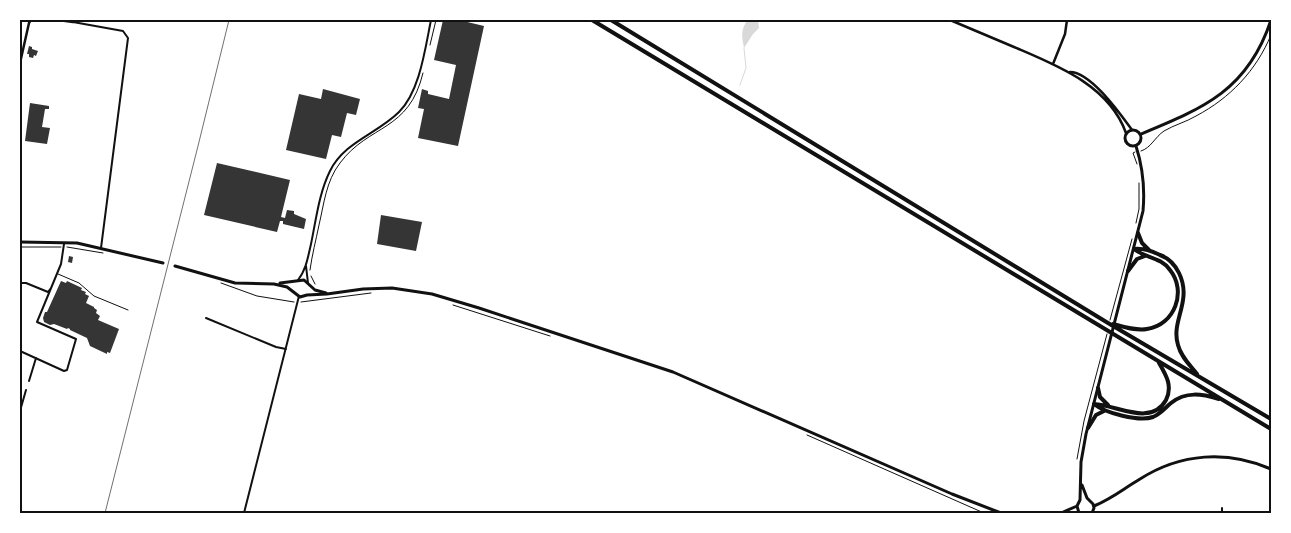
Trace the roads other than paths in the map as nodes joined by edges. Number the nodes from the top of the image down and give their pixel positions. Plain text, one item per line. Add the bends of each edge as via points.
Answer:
1 (58, 20) edge
2 (431, 20) edge
3 (592, 20) edge
4 (611, 20) edge
5 (950, 20) edge
6 (1066, 20) edge
7 (1271, 20) edge
8 (74, 21) edge
9 (30, 22) edge
10 (20, 63) edge
11 (1053, 64) junction
12 (1106, 99) junction
13 (1132, 130) junction
14 (1126, 133) junction
15 (1141, 134) junction
16 (1136, 146) junction
17 (1136, 231) junction
18 (20, 242) edge
19 (64, 242) junction
20 (101, 248) junction
21 (1134, 250) junction
22 (1151, 251) junction
23 (1148, 256) junction
24 (163, 263) dead end
25 (306, 263) junction
26 (175, 266) dead end
27 (1128, 270) junction
28 (57, 274) junction
29 (297, 281) junction
30 (20, 283) edge
31 (274, 284) junction
32 (309, 285) junction
33 (52, 286) junction
34 (293, 291) junction
35 (337, 293) junction
36 (307, 295) junction
37 (299, 296) junction
38 (128, 310) dead end
39 (206, 318) dead end
40 (1108, 323) junction
41 (286, 349) junction
42 (20, 351) edge
43 (36, 358) junction
44 (1158, 362) junction
45 (1199, 376) junction
46 (29, 380) dead end
47 (1098, 388) junction
48 (26, 390) dead end
49 (1226, 401) junction
50 (1094, 404) junction
51 (1110, 406) junction
52 (1106, 410) junction
53 (20, 411) edge
54 (1271, 419) edge
55 (1088, 428) junction
56 (1271, 429) edge
57 (1271, 469) edge
58 (1081, 482) junction
59 (1087, 498) junction
60 (1080, 500) junction
61 (1077, 506) junction
62 (1094, 506) junction
63 (1222, 508) dead end
64 (244, 513) edge
65 (1001, 513) edge
66 (1061, 513) edge
67 (1079, 513) edge
68 (1092, 513) edge
69 (1222, 513) edge

1 - 8 street
2 - 25 street via 416,83 407,102 390,120 350,146 331,169 324,184
3 - 44 highway
4 - 40 highway
5 - 11 street
6 - 11 street via 1065,34
7 - 15 main road via 1258,52 1233,84 1205,106
8 - 20 street via 126,32 128,44
9 - 10 street
11 - 12 street
12 - 13 street
12 - 14 street
13 - 14 main road
13 - 15 main road
14 - 16 main road via 1126,142
15 - 16 main road via 1141,142
16 - 17 main road via 1145,196
17 - 21 main road
17 - 22 highway
18 - 19 main road
19 - 20 main road
19 - 28 street
20 - 24 main road
21 - 22 highway
21 - 23 highway
21 - 27 main road
22 - 45 highway via 1165,257 1180,274 1184,293 1176,335 1181,354
23 - 27 highway via 1137,259
23 - 40 highway via 1167,265 1177,282 1178,298 1173,312 1164,322 1149,329
25 - 29 street
25 - 32 street
26 - 31 main road via 239,284
27 - 47 main road
28 - 33 street
28 - 38 lane via 79,282 94,296
29 - 31 main road
29 - 32 main road via 304,280
29 - 34 main road
30 - 33 street via 48,292
31 - 34 main road
32 - 35 main road via 319,291
32 - 36 main road
33 - 43 street via 37,322 74,338 76,342 66,371
34 - 37 main road
35 - 36 main road
35 - 65 main road via 392,288 420,291 616,353 712,388
36 - 37 main road
37 - 41 street
39 - 41 street via 276,348
40 - 45 highway
41 - 64 street
42 - 43 street
43 - 46 street
44 - 49 highway
44 - 51 highway via 1169,386 1168,396 1161,406 1146,413
45 - 54 highway
47 - 50 main road
47 - 51 highway via 1100,397
48 - 53 street
49 - 52 highway via 1199,394 1186,395 1158,415 1146,418
49 - 56 highway
50 - 51 highway
50 - 52 highway
50 - 55 main road
52 - 55 highway via 1096,415
55 - 58 main road via 1081,462
57 - 62 main road via 1232,457 1186,459 1160,467
58 - 59 main road
58 - 60 main road
59 - 60 main road
59 - 62 main road
60 - 61 main road
61 - 66 main road
61 - 67 main road
62 - 68 main road
63 - 69 street

